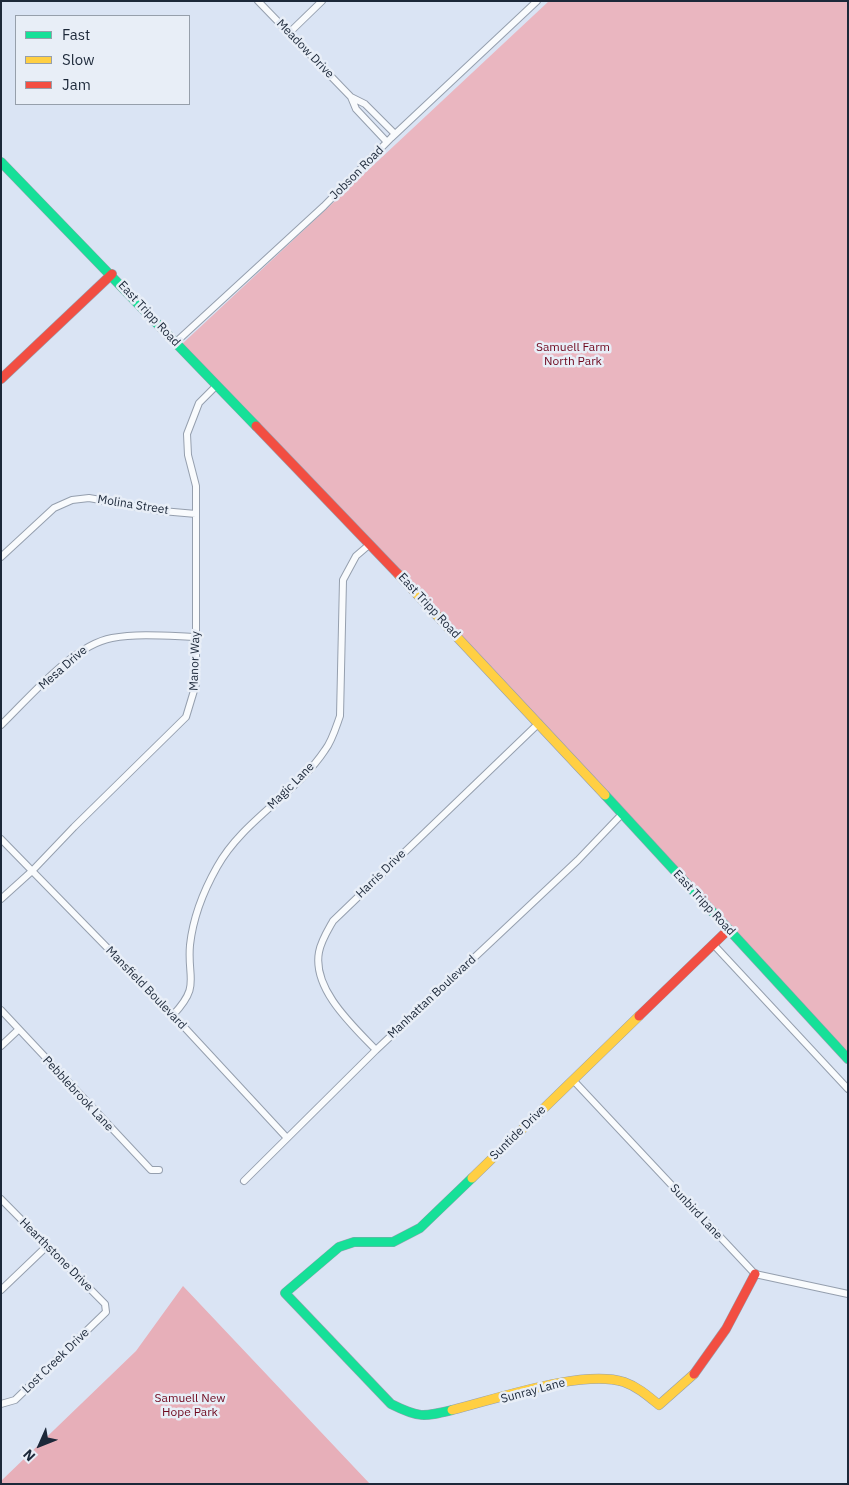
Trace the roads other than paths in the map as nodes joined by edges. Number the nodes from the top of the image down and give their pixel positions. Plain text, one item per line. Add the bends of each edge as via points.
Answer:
1 (258, 1) edge
2 (322, 1) edge
3 (537, 1) edge
4 (289, 33) junction
5 (351, 97) junction
6 (395, 134) junction
7 (387, 142) junction
8 (1, 162) edge
9 (112, 274) junction
10 (176, 342) junction
11 (1, 379) edge
12 (217, 385) junction
13 (196, 514) junction
14 (370, 544) junction
15 (1, 557) edge
16 (196, 637) junction
17 (538, 723) junction
18 (1, 724) edge
19 (622, 814) junction
20 (1, 840) edge
21 (32, 871) junction
22 (1, 899) edge
23 (728, 930) junction
24 (713, 944) junction
25 (1, 1010) edge
26 (173, 1015) junction
27 (18, 1030) junction
28 (1, 1046) edge
29 (376, 1050) junction
30 (848, 1059) edge
31 (573, 1080) junction
32 (848, 1089) edge
33 (288, 1138) junction
34 (159, 1170) dead end
35 (244, 1181) dead end
36 (1, 1200) edge
37 (46, 1247) junction
38 (755, 1274) junction
39 (1, 1290) edge
40 (285, 1293) joint
41 (848, 1294) edge
42 (106, 1312) joint
43 (1, 1404) edge

1 - 4 street, Meadow Drive
2 - 4 street
3 - 6 street, Jobson Road
4 - 5 street, Meadow Drive
5 - 6 street, Meadow Drive via 365,104
5 - 7 street, Meadow Drive via 356,109
6 - 7 street, Jobson Road
7 - 10 street, Jobson Road via 324,206
8 - 9 street, East Tripp Road
9 - 10 street, East Tripp Road
9 - 11 street
10 - 12 street, East Tripp Road
12 - 13 street, Manor Way via 200,403 187,434 188,455 196,486
12 - 14 street, East Tripp Road
13 - 15 street, Molina Street via 89,498 72,500 54,508
13 - 16 street, Manor Way
14 - 17 street, East Tripp Road
14 - 26 street, Magic Lane via 356,556 343,580 341,706 326,750 238,839 218,865 204,892 194,925 190,945 190,993
16 - 18 street, Mesa Drive via 112,637 94,643 76,653
16 - 21 street, Manor Way via 196,684 186,717
17 - 19 street, East Tripp Road
17 - 29 street, Harris Drive via 334,920 324,938 318,953 319,964 332,1002
19 - 23 street, East Tripp Road
19 - 29 street, Manhattan Boulevard via 578,860
20 - 21 street, Mansfield Boulevard
21 - 22 street, Manor Way
21 - 26 street, Mansfield Boulevard
23 - 24 street, Suntide Drive
23 - 30 street, East Tripp Road
24 - 31 street, Suntide Drive
24 - 32 street
25 - 27 street, Pebblebrook Lane
26 - 33 street, Mansfield Boulevard
27 - 28 street
27 - 34 street, Pebblebrook Lane via 151,1170
29 - 33 street, Manhattan Boulevard
31 - 38 street, Sunbird Lane
31 - 40 street, Suntide Drive via 420,1228 394,1242 354,1242 339,1247
33 - 35 street, Manhattan Boulevard
36 - 37 street, Hearthstone Drive
37 - 39 street
37 - 42 street, Hearthstone Drive via 105,1304
38 - 40 street, Sunray Lane via 721,1338 700,1369 658,1406 638,1388 615,1379 581,1380 426,1416 412,1415 391,1404
38 - 41 street
42 - 43 street, Lost Creek Drive via 15,1400

